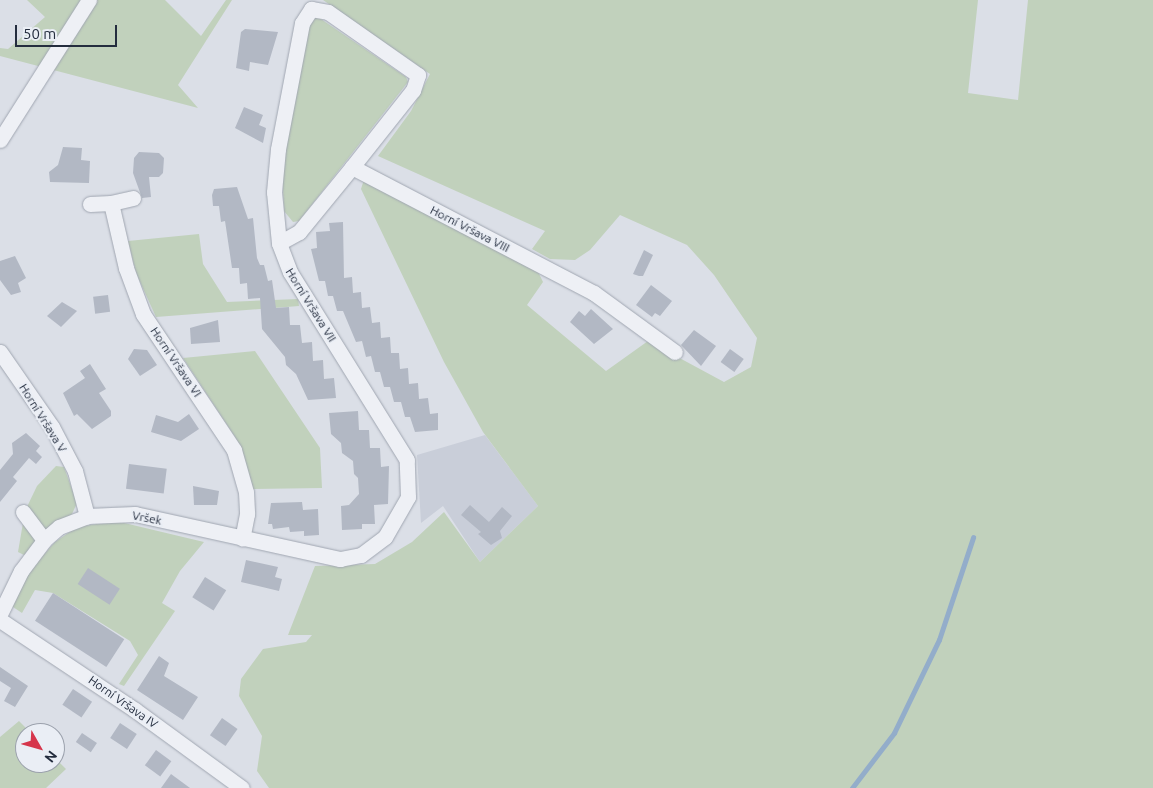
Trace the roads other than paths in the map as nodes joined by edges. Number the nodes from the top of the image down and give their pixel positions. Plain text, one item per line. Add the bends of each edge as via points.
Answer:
1 (89, 0) edge
2 (0, 140) edge
3 (352, 167) junction
4 (133, 198) dead end
5 (111, 203) junction
6 (90, 204) dead end
7 (279, 243) junction
8 (0, 352) edge
9 (675, 352) dead end
10 (22, 512) dead end
11 (87, 516) junction
12 (242, 539) junction
13 (44, 540) junction
14 (340, 559) joint
15 (0, 614) edge
16 (0, 620) edge
17 (242, 788) edge

1 - 2 street
3 - 7 street via 299,232
3 - 7 street, Horní Vršava VII via 413,90 418,76 328,12 315,8 306,14 276,164
3 - 9 street, Horní Vršava VIII via 594,293
4 - 5 street
5 - 6 street
5 - 12 street, Horní Vršava VI via 126,268 143,314 234,450 246,492 247,514
7 - 14 street, Horní Vršava VII via 290,272 399,445 409,470 408,497 385,537 361,555
8 - 11 street, Horní Vršava V via 52,427 75,471
10 - 13 street
11 - 12 street, Vršek via 135,514
11 - 13 street, Vršek via 59,527
12 - 14 street, Vršek
13 - 15 street, Vršek via 21,571
16 - 17 street, Horní Vršava IV via 135,710

